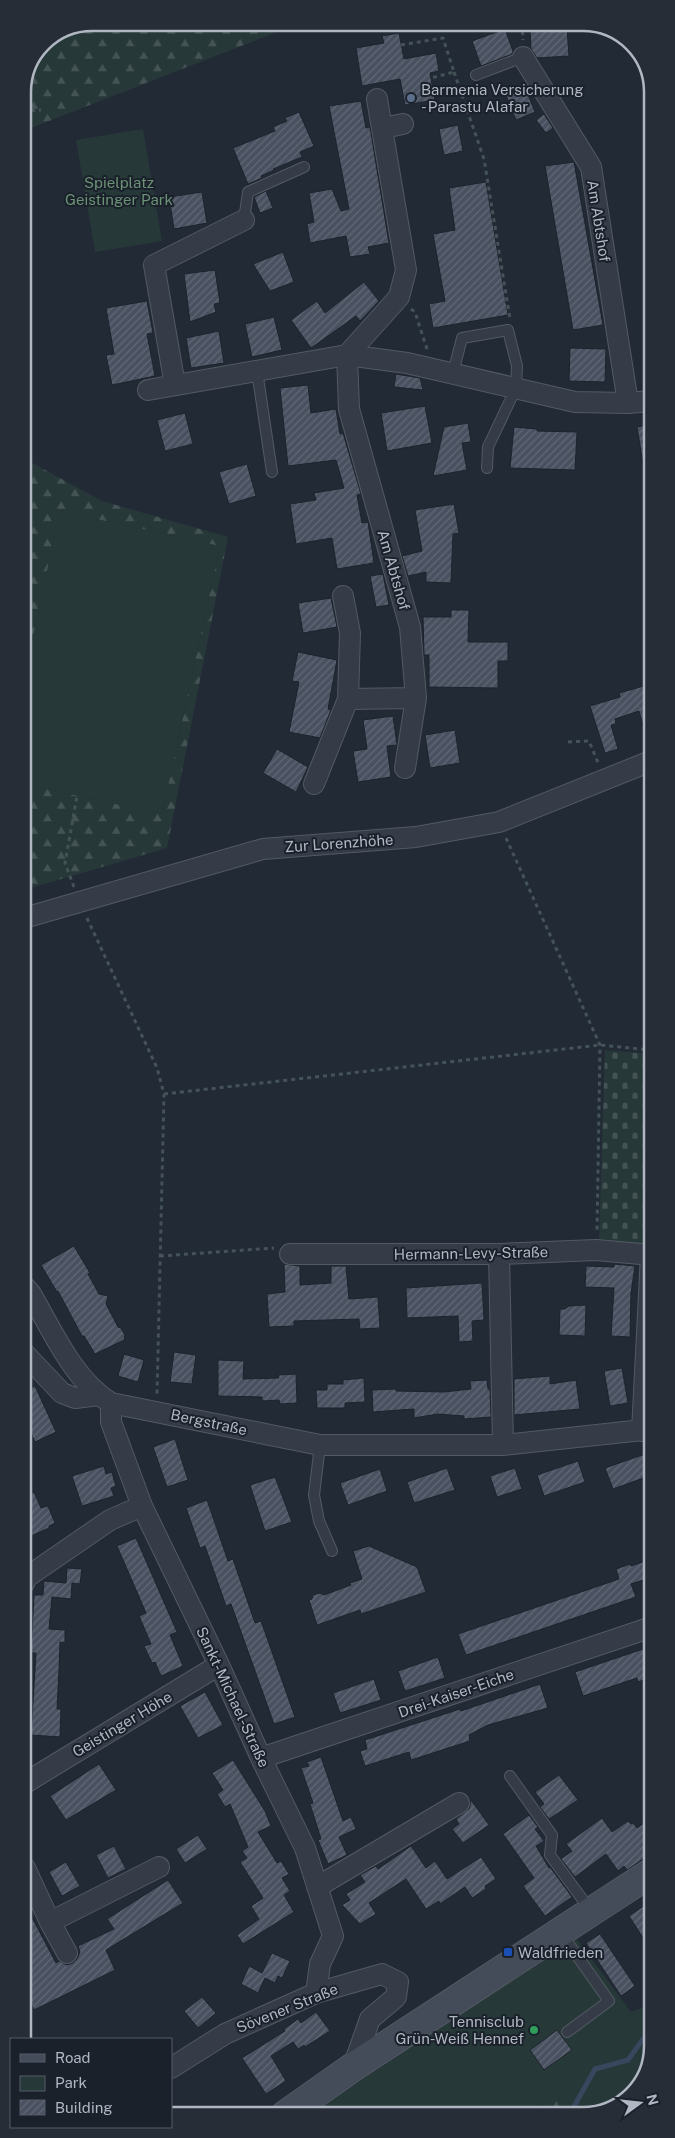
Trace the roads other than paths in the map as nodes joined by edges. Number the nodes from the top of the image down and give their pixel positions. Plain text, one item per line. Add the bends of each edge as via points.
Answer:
1 (523, 57) joint
2 (476, 75) dead end
3 (377, 99) dead end
4 (403, 124) dead end
5 (383, 128) junction
6 (304, 167) dead end
7 (244, 220) joint
8 (347, 355) junction
9 (257, 371) junction
10 (453, 373) junction
11 (175, 385) junction
12 (516, 388) junction
13 (148, 390) dead end
14 (644, 402) edge
15 (628, 403) junction
16 (487, 468) dead end
17 (272, 472) dead end
18 (343, 596) dead end
19 (416, 698) junction
20 (348, 699) junction
21 (644, 764) edge
22 (405, 768) dead end
23 (314, 784) dead end
24 (31, 916) edge
25 (290, 1254) road end
26 (500, 1254) junction
27 (644, 1254) edge
28 (31, 1296) edge
29 (31, 1360) edge
30 (105, 1399) junction
31 (644, 1430) edge
32 (320, 1445) junction
33 (502, 1445) junction
34 (142, 1506) junction
35 (332, 1552) dead end
36 (31, 1574) edge
37 (644, 1630) edge
38 (219, 1664) junction
39 (261, 1758) junction
40 (510, 1776) dead end
41 (31, 1779) edge
42 (459, 1803) dead end
43 (159, 1867) dead end
44 (644, 1877) edge
45 (31, 1881) edge
46 (317, 1887) junction
47 (591, 1912) junction
48 (50, 1922) junction
49 (560, 1932) junction
50 (67, 1953) dead end
51 (316, 1993) junction
52 (567, 2032) dead end
53 (172, 2067) edge
54 (353, 2067) junction
55 (295, 2107) edge

1 - 2 lane
1 - 15 street, Am Abtshof via 590,167
3 - 5 street
4 - 5 street
5 - 8 street via 406,270 399,297
6 - 7 lane via 248,192
7 - 11 street via 154,265
8 - 9 street
8 - 10 street
8 - 19 street, Am Abtshof via 349,409 410,627
9 - 11 street
9 - 17 lane
10 - 12 street
10 - 12 lane via 462,338 508,330 517,366
11 - 13 street
12 - 15 street via 575,402
12 - 16 lane via 488,447
14 - 15 street
18 - 20 street via 350,633
19 - 20 street
19 - 22 street, Am Abtshof
20 - 23 street
21 - 24 street, Zur Lorenzhöhe via 499,822 416,838 264,849
25 - 26 street, Hermann-Levy-Straße
26 - 27 street, Hermann-Levy-Straße via 596,1250
26 - 33 street
28 - 30 street via 78,1372
29 - 30 street, Bergstraße via 62,1393 75,1398
30 - 32 street, Bergstraße
30 - 34 street, Sankt-Michael-Straße via 110,1422
31 - 33 street, Bergstraße
32 - 33 street, Bergstraße
32 - 35 lane via 314,1495
34 - 36 street via 110,1520
34 - 38 street, Sankt-Michael-Straße
37 - 39 street, Drei-Kaiser-Eiche
38 - 39 street, Sankt-Michael-Straße
38 - 41 street, Geistinger Höhe
39 - 46 street, Sankt-Michael-Straße via 305,1848
40 - 47 lane via 552,1835 550,1855
42 - 46 street
43 - 48 street
44 - 47 main road
45 - 48 street
46 - 51 street, Sankt-Michael-Straße via 333,1936 320,1964
47 - 49 main road
48 - 50 street
49 - 52 lane via 609,2001
49 - 54 main road
51 - 53 street, Sövener Straße via 224,2034
51 - 54 street, Sövener Straße via 382,1974 398,1982 396,1997 370,2018
54 - 55 main road

